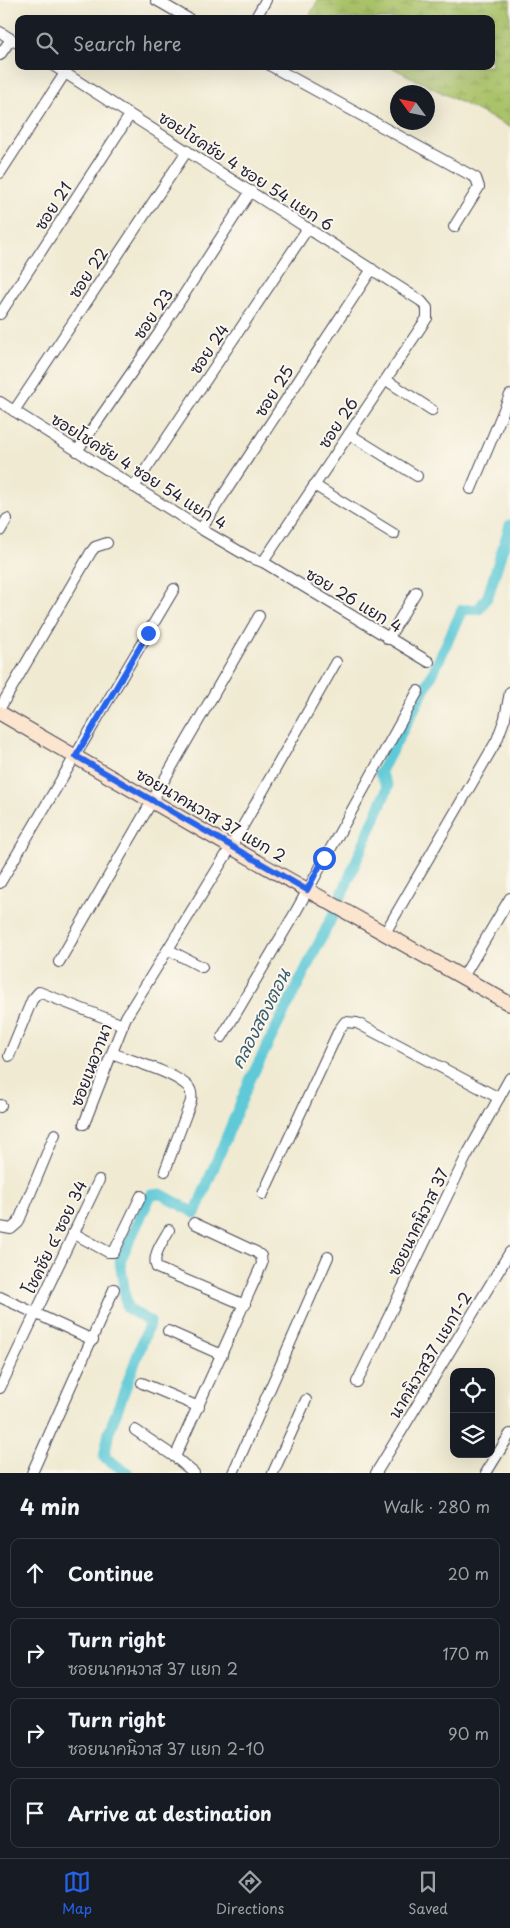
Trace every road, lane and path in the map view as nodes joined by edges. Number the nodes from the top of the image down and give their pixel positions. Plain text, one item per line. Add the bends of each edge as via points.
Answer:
1 (266, 0) edge
2 (159, 1) edge
3 (182, 15) edge
4 (257, 15) edge
5 (0, 32) edge
6 (15, 41) edge
7 (0, 55) edge
8 (60, 70) edge
9 (278, 70) edge
10 (65, 73) junction
11 (130, 115) junction
12 (187, 151) junction
13 (0, 173) edge
14 (251, 191) junction
15 (454, 227) dead end
16 (308, 228) junction
17 (372, 270) junction
18 (421, 300) joint
19 (0, 314) edge
20 (386, 380) junction
21 (510, 395) edge
22 (0, 402) edge
23 (432, 410) dead end
24 (14, 411) junction
25 (349, 434) junction
26 (77, 451) junction
27 (416, 476) dead end
28 (314, 485) junction
29 (134, 487) junction
30 (471, 489) dead end
31 (7, 519) dead end
32 (201, 529) junction
33 (0, 531) edge
34 (394, 534) dead end
35 (107, 543) dead end
36 (263, 562) junction
37 (174, 589) dead end
38 (416, 592) dead end
39 (259, 616) dead end
40 (388, 638) junction
41 (336, 662) dead end
42 (428, 662) dead end
43 (418, 691) dead end
44 (510, 692) edge
45 (0, 708) edge
46 (0, 713) edge
47 (76, 756) junction
48 (153, 802) junction
49 (231, 847) junction
50 (0, 883) edge
51 (307, 890) junction
52 (510, 898) edge
53 (385, 933) junction
54 (169, 950) junction
55 (58, 962) dead end
56 (202, 967) dead end
57 (463, 977) junction
58 (510, 1004) edge
59 (124, 1021) junction
60 (222, 1037) dead end
61 (112, 1053) junction
62 (9, 1056) dead end
63 (510, 1078) edge
64 (498, 1098) junction
65 (84, 1124) dead end
66 (55, 1134) dead end
67 (165, 1171) dead end
68 (99, 1180) dead end
69 (263, 1194) dead end
70 (141, 1196) dead end
71 (194, 1223) dead end
72 (168, 1230) dead end
73 (1, 1231) edge
74 (74, 1233) junction
75 (510, 1252) edge
76 (328, 1257) dead end
77 (114, 1289) dead end
78 (0, 1298) edge
79 (245, 1305) junction
80 (35, 1313) junction
81 (168, 1331) dead end
82 (93, 1340) junction
83 (222, 1355) junction
84 (357, 1382) dead end
85 (142, 1383) dead end
86 (0, 1388) edge
87 (306, 1400) dead end
88 (199, 1407) junction
89 (135, 1430) dead end
90 (510, 1434) edge
91 (176, 1457) junction
92 (32, 1473) edge
93 (194, 1473) edge
94 (233, 1473) edge
95 (273, 1473) edge
96 (376, 1473) edge
97 (486, 1473) edge

1 - 4 street
2 - 3 street
5 - 6 street
6 - 7 street
8 - 10 street, ซอยโชคชัย 4 ซอย 54 แยก 6
9 - 15 street via 476,178 479,187
10 - 11 street, ซอยโชคชัย 4 ซอย 54 แยก 6
10 - 13 street
11 - 12 street, ซอยโชคชัย 4 ซอย 54 แยก 6
11 - 19 street, ซอย 21
12 - 14 street, ซอยโชคชัย 4 ซอย 54 แยก 6
12 - 24 street, ซอย 22
14 - 16 street, ซอยโชคชัย 4 ซอย 54 แยก 6
14 - 26 street, ซอย 23 via 159,333
16 - 17 street, ซอยโชคชัย 4 ซอย 54 แยก 6
16 - 29 street, ซอย 24
17 - 18 street, ซอยโชคชัย 4 ซอย 54 แยก 6
17 - 32 street, ซอย 25
18 - 20 street, ซอย 26 via 427,308 427,318
20 - 23 street
20 - 25 street, ซอย 26
21 - 30 street
22 - 24 street, ซอยโชคชัย 4 ซอย 54 แยก 4
24 - 26 street, ซอยโชคชัย 4 ซอย 54 แยก 4
25 - 27 street
25 - 28 street, ซอย 26
26 - 29 street, ซอยโชคชัย 4 ซอย 54 แยก 4
28 - 34 street
28 - 36 street, ซอย 26
29 - 32 street, ซอยโชคชัย 4 ซอย 54 แยก 4
31 - 33 street
32 - 36 street, ซอยโชคชัย 4 ซอย 54 แยก 4
35 - 45 street via 95,546 91,552
36 - 40 street, ซอย 26 แยก 4
37 - 47 street
38 - 40 street
39 - 48 street
40 - 42 street, ซอย 26 แยก 4
41 - 49 street, ซอยเนอวานา
43 - 51 street
44 - 53 street via 498,740
46 - 47 street, ซอยนาคนวาส 37 แยก 2
47 - 48 street, ซอยนาคนวาส 37 แยก 2
47 - 50 street
48 - 49 street, ซอยนาคนวาส 37 แยก 2
48 - 55 street
49 - 51 street, ซอยนาคนวาส 37 แยก 2
49 - 54 street, ซอยเนอวานา
51 - 53 street, ซอยนาคนวาส 37 แยก 2
51 - 60 street
52 - 57 street
53 - 57 street, ซอยนาคนวาส 37 แยก 2
54 - 56 street
54 - 59 street, ซอยเนอวานา
57 - 58 street, ซอยนาคนวาส 37 แยก 2
59 - 61 street, ซอยเนอวานา
59 - 62 street via 39,992 32,1000
61 - 65 street, ซอยเนอวานา
61 - 67 street via 171,1077 190,1089 191,1102
63 - 64 street, ซอยนาคนิวาส 37
64 - 69 street via 356,1023 345,1022
64 - 84 street, ซอยนาคนิวาส 37
66 - 73 street via 18,1223
68 - 74 street, โชคชัย ๔ ซอย 34
70 - 74 street via 114,1252 108,1252
71 - 79 street via 261,1256 262,1264
72 - 79 street via 156,1256 154,1263 157,1268
74 - 80 street, โชคชัย ๔ ซอย 34
75 - 96 street, นาคนิวาส37 แยก1-2
76 - 94 street
77 - 82 street
78 - 80 street
79 - 83 street
80 - 82 street
80 - 86 street, โชคชัย ๔ ซอย 34
81 - 83 street
82 - 92 street
83 - 88 street
85 - 88 street
87 - 95 street
88 - 91 street
89 - 91 street
90 - 97 street
91 - 93 street

